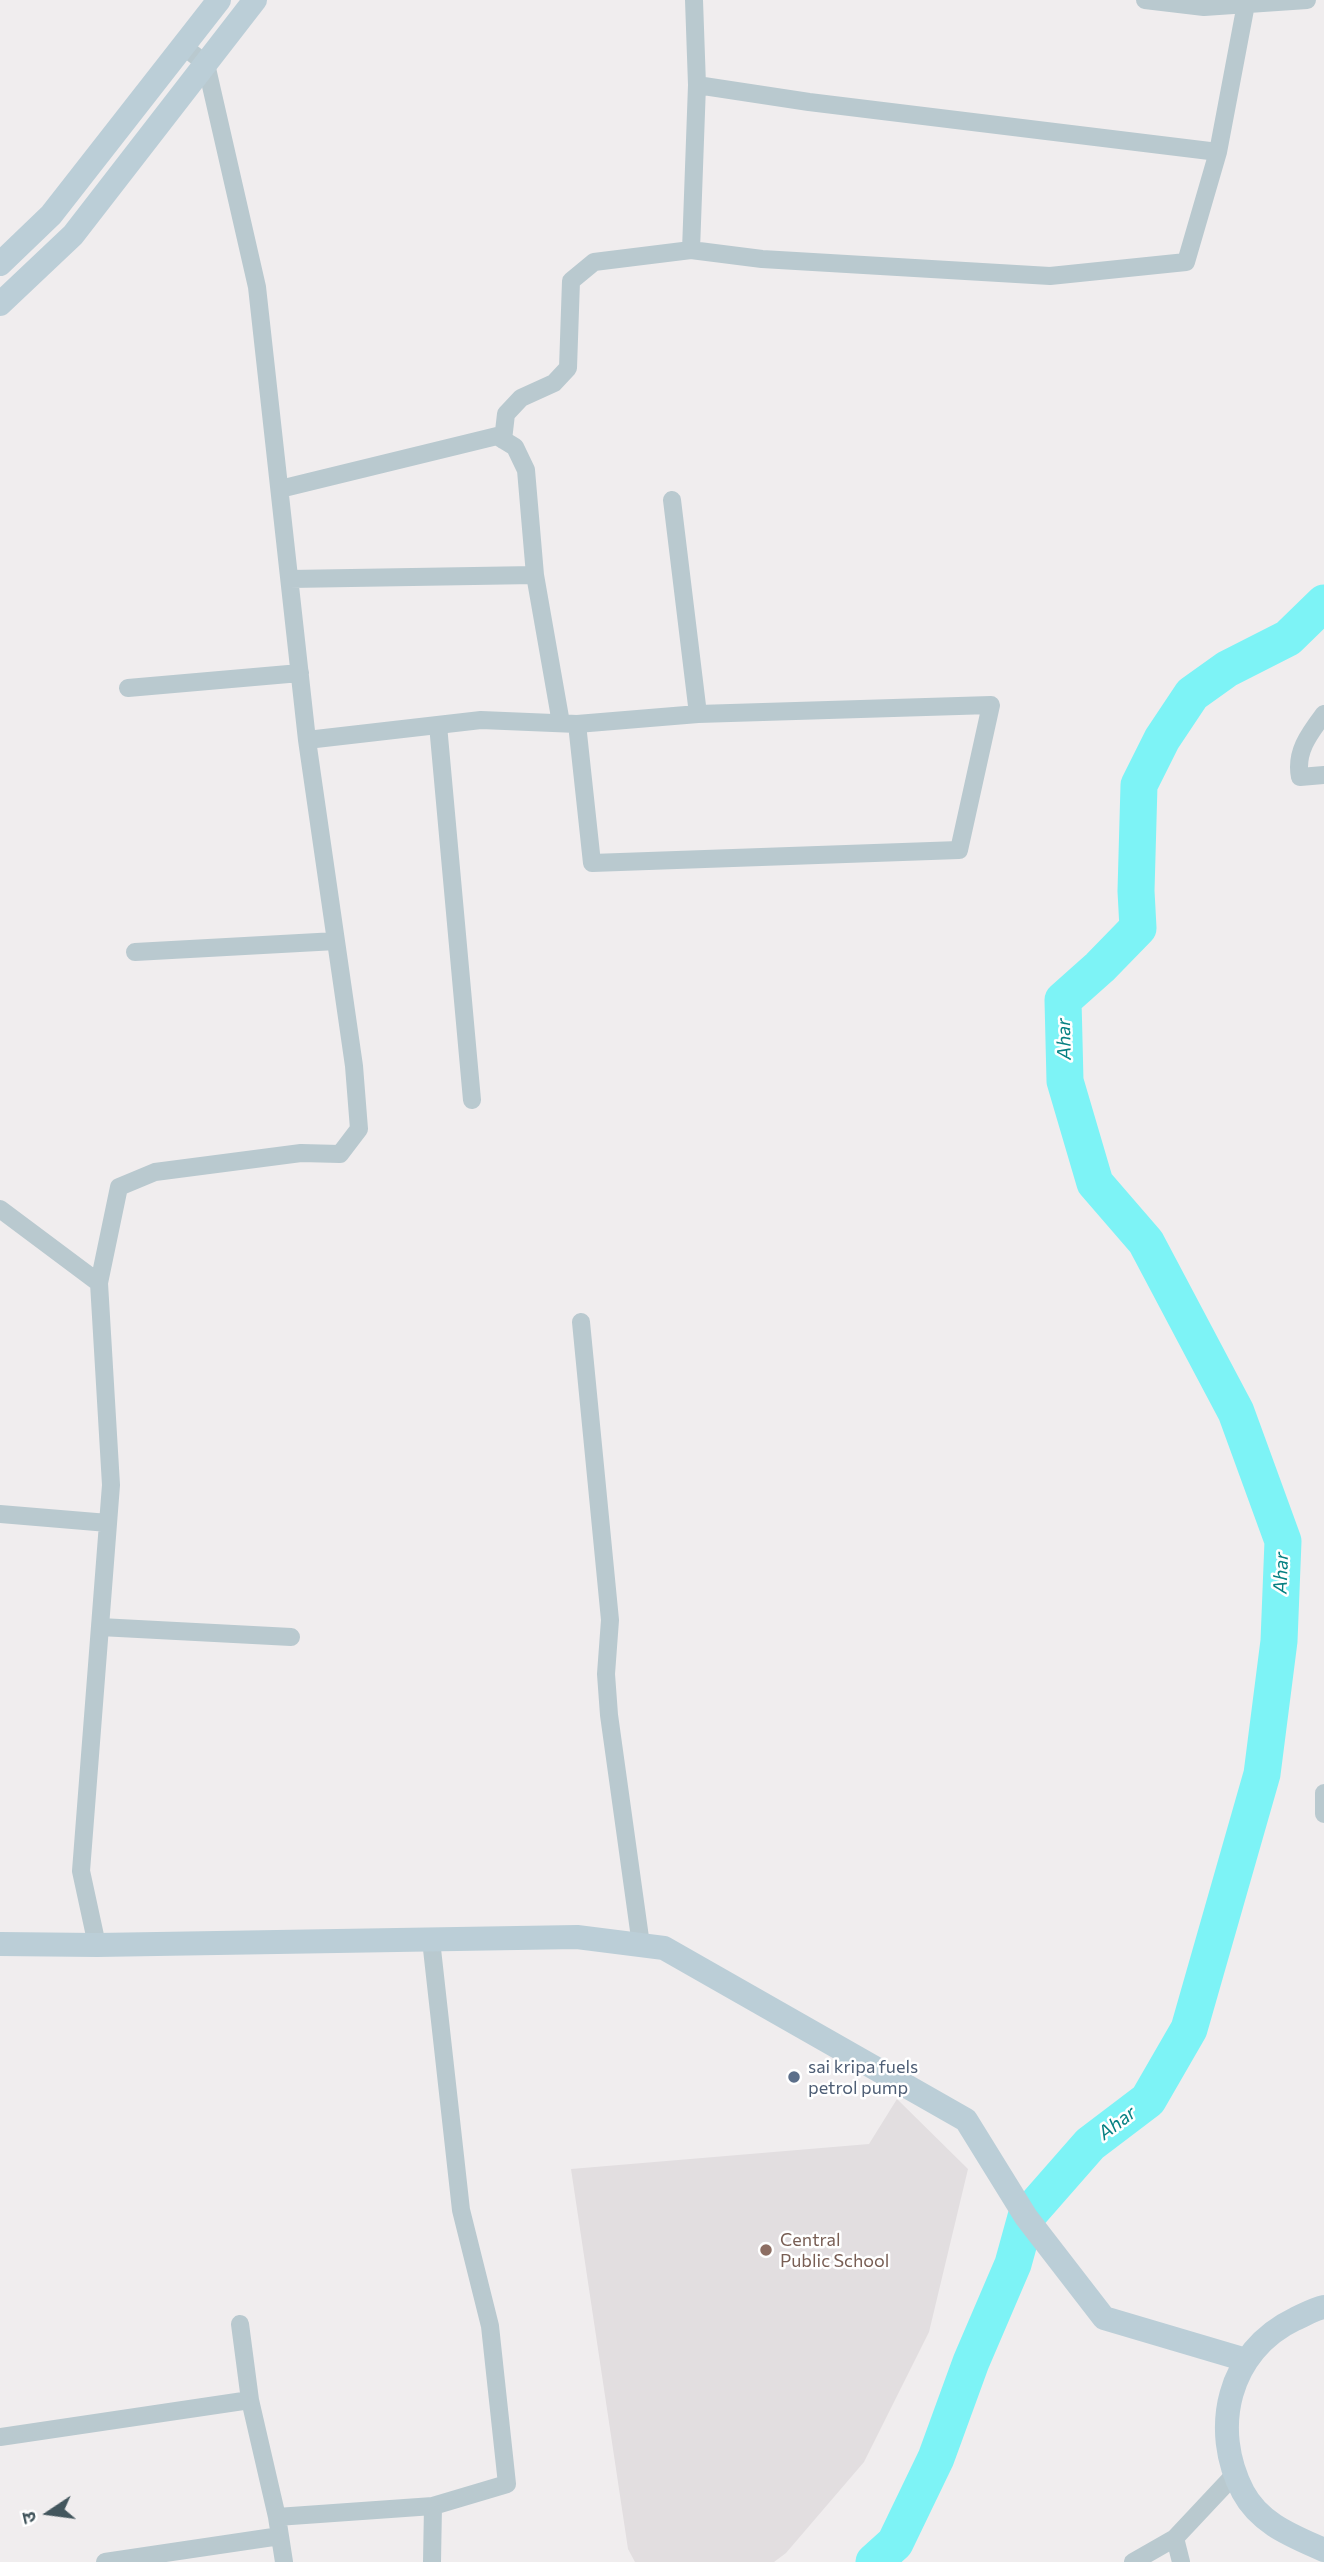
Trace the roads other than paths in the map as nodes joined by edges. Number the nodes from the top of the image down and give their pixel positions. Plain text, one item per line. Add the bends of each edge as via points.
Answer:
1 (255, 0) edge
2 (694, 0) edge
3 (1145, 0) edge
4 (1307, 0) edge
5 (215, 2) edge
6 (1246, 4) junction
7 (183, 46) junction
8 (206, 64) junction
9 (697, 85) junction
10 (1218, 152) junction
11 (691, 250) junction
12 (0, 264) edge
13 (0, 304) edge
14 (503, 440) junction
15 (280, 489) junction
16 (672, 500) dead end
17 (536, 575) junction
18 (290, 579) junction
19 (300, 674) junction
20 (128, 688) dead end
21 (698, 714) junction
22 (1324, 714) edge
23 (569, 724) junction
24 (438, 725) junction
25 (307, 740) junction
26 (1324, 775) edge
27 (336, 941) junction
28 (135, 952) dead end
29 (472, 1100) dead end
30 (0, 1209) edge
31 (99, 1283) junction
32 (581, 1322) dead end
33 (0, 1514) edge
34 (108, 1523) junction
35 (100, 1627) junction
36 (291, 1637) dead end
37 (1324, 1793) edge
38 (1324, 1814) edge
39 (431, 1940) junction
40 (0, 1944) edge
41 (97, 1945) junction
42 (642, 1945) junction
43 (1324, 2307) edge
44 (240, 2324) dead end
45 (1246, 2360) junction
46 (250, 2400) junction
47 (0, 2437) edge
48 (1236, 2473) junction
49 (433, 2506) junction
50 (277, 2517) junction
51 (280, 2536) junction
52 (1175, 2538) junction
53 (1324, 2550) edge
54 (105, 2562) edge
55 (284, 2562) edge
56 (432, 2562) edge
57 (1133, 2562) edge
58 (1181, 2562) edge

1 - 8 street
2 - 9 street
3 - 6 street via 1204,7
4 - 6 street
5 - 7 street
6 - 10 street
7 - 8 street
7 - 12 street via 51,215
8 - 13 street via 73,234
8 - 15 street via 257,287
9 - 10 street
9 - 11 street
10 - 11 street via 1185,262 1050,276 762,259
11 - 14 street via 594,262 571,281 568,368 554,383 521,398 506,414
14 - 15 street via 497,436
14 - 17 street via 515,447 526,470
15 - 18 street
16 - 21 street
17 - 18 street
17 - 23 street
18 - 19 street
19 - 20 street
19 - 25 street
21 - 23 street
21 - 23 street via 991,705 959,850 592,863
22 - 26 street via 1306,738 1298,764 1300,777
23 - 24 street via 481,720
24 - 25 street
24 - 29 street
25 - 27 street
27 - 28 street
27 - 31 street via 359,1129 340,1154 301,1153 155,1172 119,1187
30 - 31 street
31 - 34 street via 111,1485
32 - 42 street via 610,1620 609,1715
33 - 34 street
34 - 35 street
35 - 36 street
35 - 41 street via 81,1871
37 - 38 street
39 - 41 street
39 - 42 street via 577,1937
39 - 49 street via 461,2210 490,2326 507,2484
40 - 41 street
42 - 45 street via 664,1948 966,2120 1026,2217 1104,2318
43 - 45 street via 1275,2328
44 - 46 street
45 - 48 street via 1233,2386 1226,2429
46 - 47 street
46 - 50 street
48 - 52 street
48 - 53 street via 1244,2494 1273,2526
49 - 50 street
49 - 56 street
50 - 51 street
51 - 54 street
51 - 55 street
52 - 57 street
52 - 58 street

